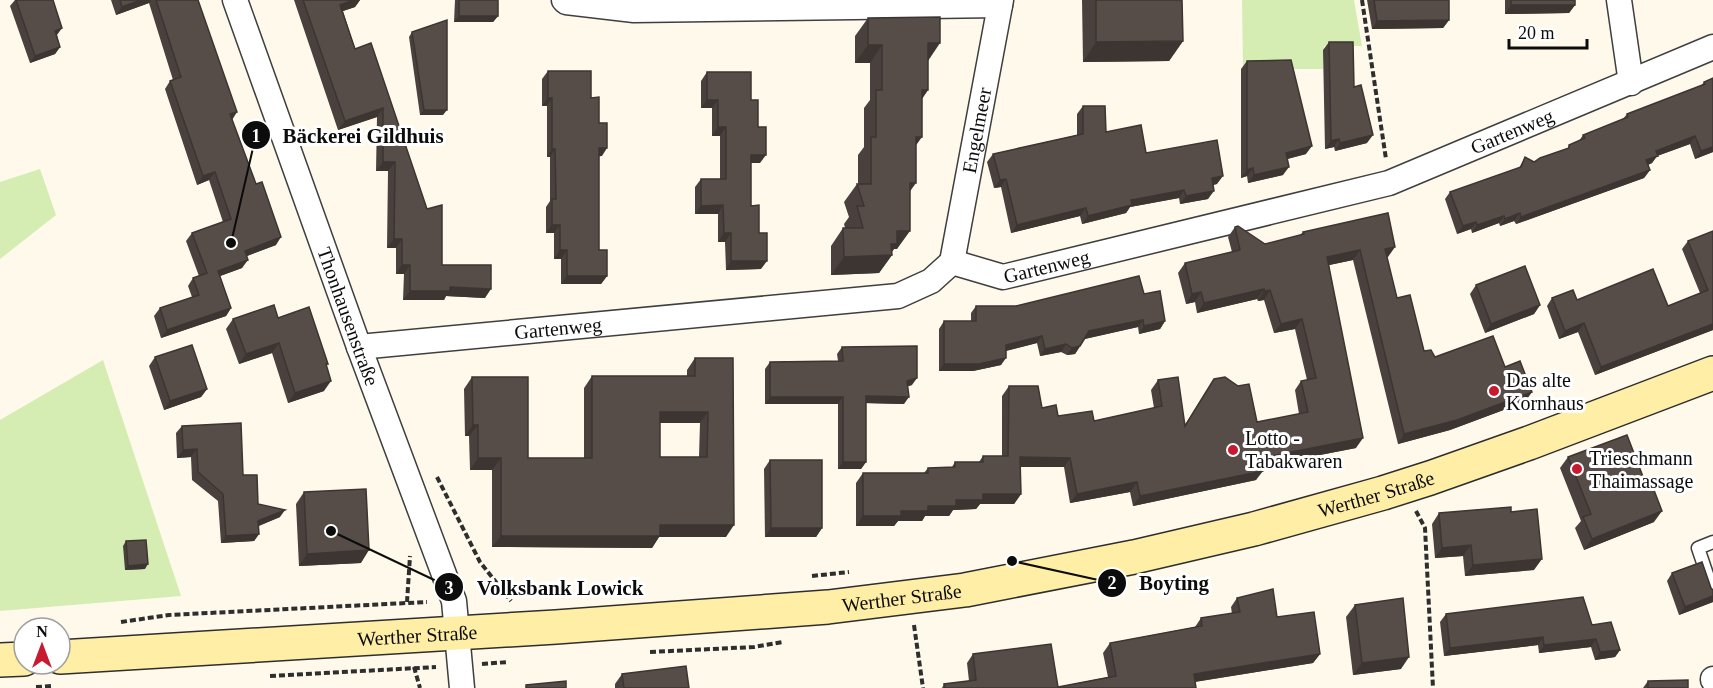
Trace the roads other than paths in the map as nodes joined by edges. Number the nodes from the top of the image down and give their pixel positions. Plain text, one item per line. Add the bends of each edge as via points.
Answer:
1 (235, 0) edge
2 (564, 0) edge
3 (1619, 0) edge
4 (1000, 2) edge
5 (1713, 47) edge
6 (1631, 83) junction
7 (952, 262) junction
8 (359, 347) junction
9 (1713, 373) edge
10 (1713, 542) edge
11 (1713, 592) edge
12 (458, 633) junction
13 (72, 656) edge
14 (462, 688) edge

1 - 8 street, Thonhausenstraße
2 - 4 street via 634,10
3 - 6 street
4 - 7 street, Engelmeer
5 - 6 street, Gartenweg
6 - 7 street, Gartenweg via 1389,183 1003,277
7 - 8 street, Gartenweg via 931,281 898,296
8 - 12 street, Thonhausenstraße via 454,601
9 - 12 main road, Werther Straße via 1408,485 1254,529 1134,557 965,590 828,607
10 - 11 lane via 1698,548
12 - 13 main road, Werther Straße
12 - 14 street, Thonhausenstraße

